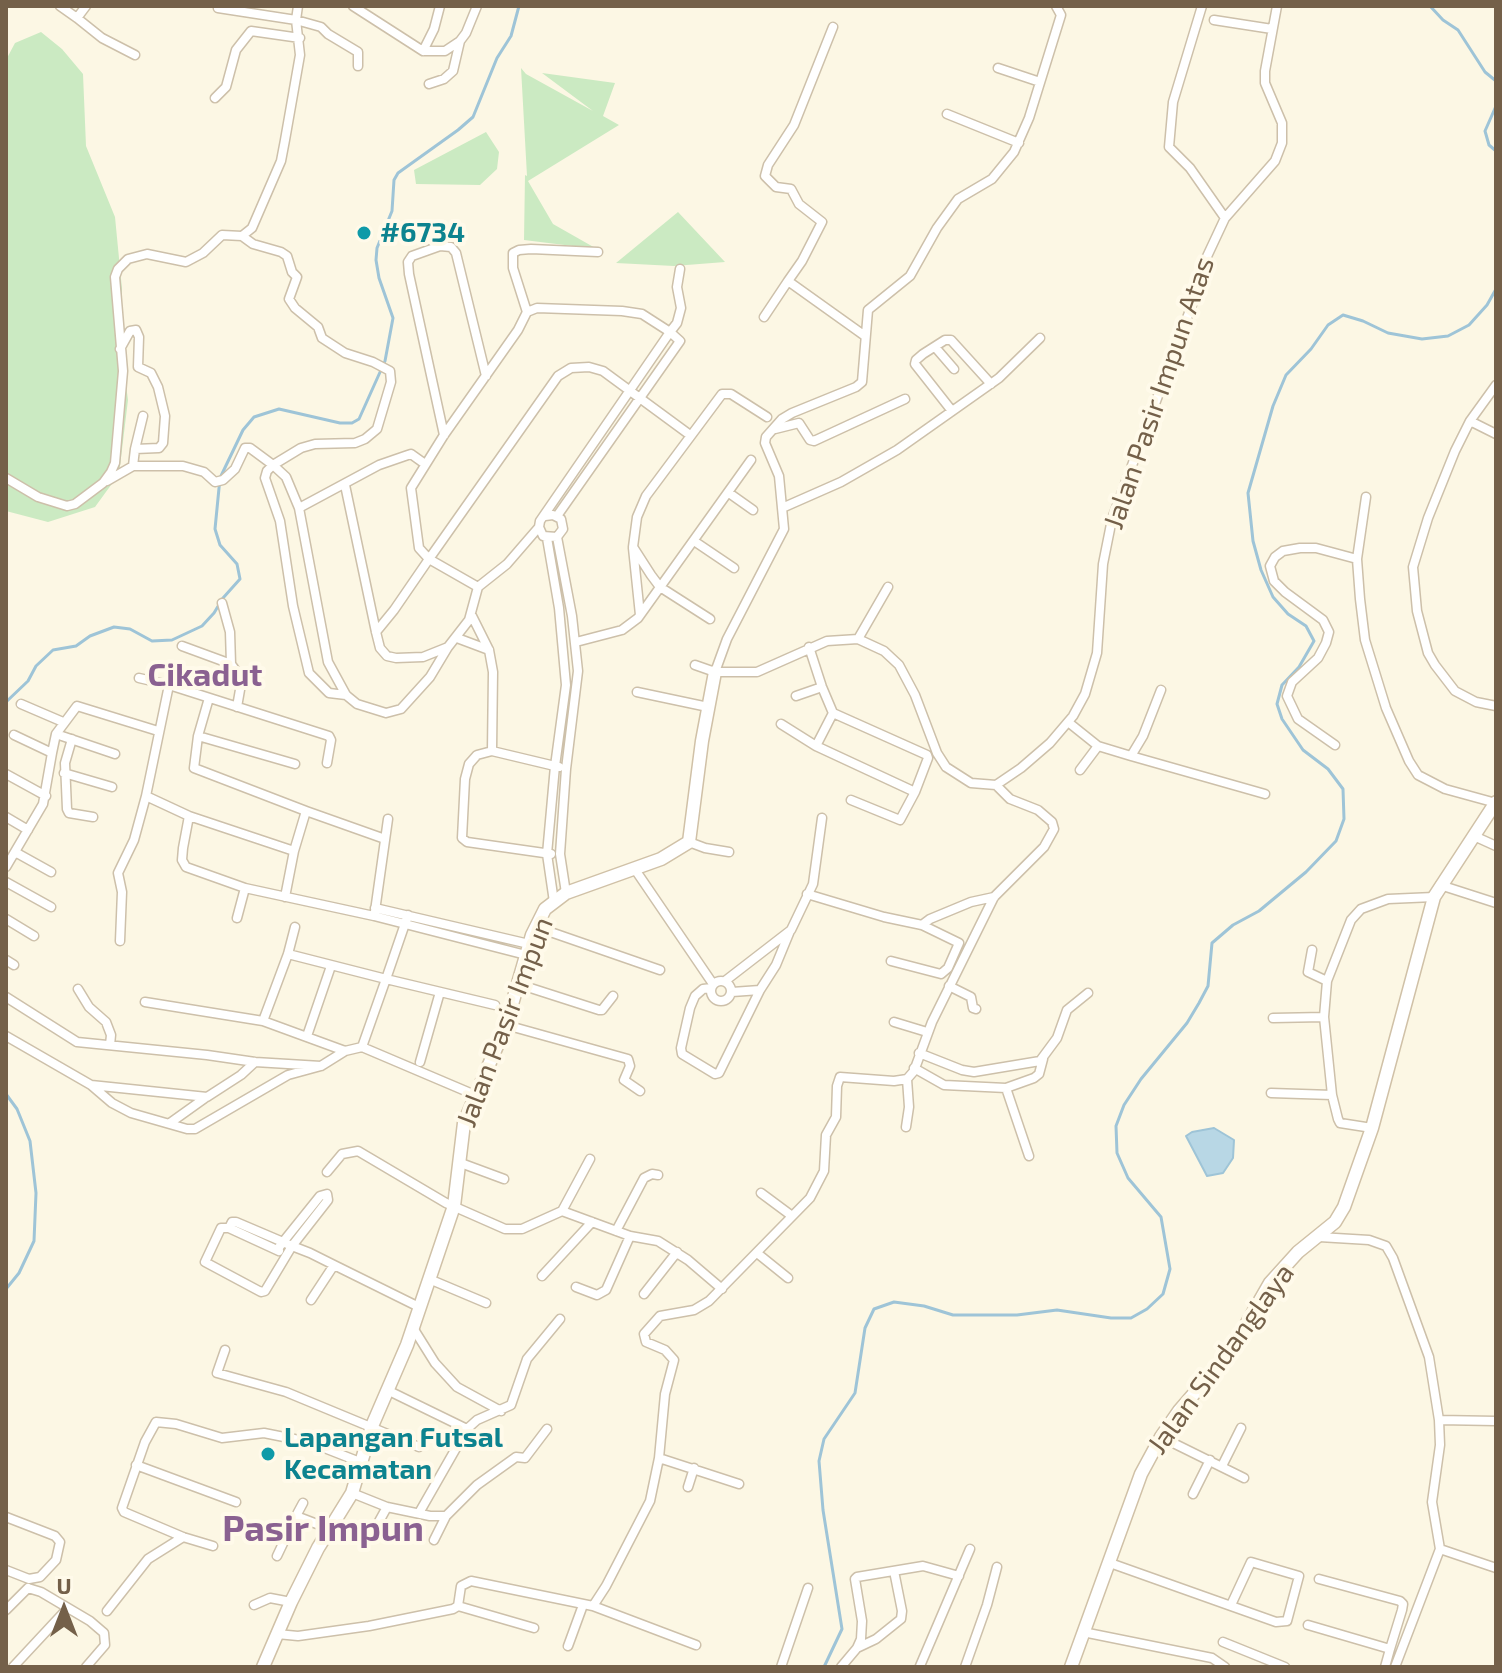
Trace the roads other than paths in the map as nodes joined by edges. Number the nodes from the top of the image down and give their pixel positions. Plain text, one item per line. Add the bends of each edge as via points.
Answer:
1 (60, 6) edge
2 (86, 6) edge
3 (298, 6) edge
4 (353, 6) edge
5 (440, 6) edge
6 (477, 6) edge
7 (1056, 6) edge
8 (1202, 6) edge
9 (1277, 6) edge
10 (218, 8) dead end
11 (1062, 11) edge
12 (77, 18) junction
13 (296, 20) junction
14 (1214, 20) dead end
15 (833, 27) dead end
16 (1272, 29) junction
17 (300, 38) junction
18 (460, 41) junction
19 (423, 51) junction
20 (445, 51) junction
21 (135, 55) dead end
22 (455, 62) junction
23 (358, 66) dead end
24 (998, 68) dead end
25 (1040, 82) junction
26 (429, 84) dead end
27 (215, 98) dead end
28 (947, 114) dead end
29 (1019, 143) junction
30 (1225, 218) junction
31 (242, 236) junction
32 (598, 252) dead end
33 (680, 269) dead end
34 (788, 281) junction
35 (527, 312) junction
36 (764, 317) dead end
37 (670, 332) junction
38 (865, 336) junction
39 (1040, 338) dead end
40 (935, 347) junction
41 (120, 351) junction
42 (954, 369) dead end
43 (486, 376) junction
44 (991, 384) junction
45 (1496, 385) edge
46 (630, 390) junction
47 (640, 397) junction
48 (905, 399) dead end
49 (952, 411) junction
50 (143, 416) dead end
51 (767, 417) dead end
52 (1470, 421) junction
53 (770, 431) junction
54 (1496, 434) edge
55 (444, 435) junction
56 (690, 435) junction
57 (135, 449) junction
58 (751, 460) dead end
59 (425, 464) junction
60 (273, 465) junction
61 (133, 466) junction
62 (6, 478) edge
63 (103, 483) junction
64 (345, 485) junction
65 (729, 493) junction
66 (1366, 497) dead end
67 (299, 508) junction
68 (782, 508) junction
69 (753, 510) dead end
70 (545, 516) junction
71 (557, 516) junction
72 (539, 527) junction
73 (552, 537) junction
74 (694, 541) junction
75 (633, 547) junction
76 (429, 559) junction
77 (1357, 559) junction
78 (734, 568) dead end
79 (478, 587) junction
80 (660, 587) junction
81 (888, 587) dead end
82 (222, 603) dead end
83 (471, 614) junction
84 (640, 615) junction
85 (710, 619) dead end
86 (376, 632) junction
87 (457, 638) junction
88 (858, 639) junction
89 (576, 642) junction
90 (182, 646) dead end
91 (448, 647) junction
92 (809, 647) junction
93 (489, 650) junction
94 (231, 664) junction
95 (695, 665) dead end
96 (715, 672) junction
97 (139, 678) dead end
98 (169, 685) junction
99 (822, 687) junction
100 (1161, 690) dead end
101 (637, 692) dead end
102 (346, 695) junction
103 (796, 696) dead end
104 (209, 698) junction
105 (21, 704) dead end
106 (1496, 706) edge
107 (237, 707) junction
108 (708, 707) junction
109 (833, 713) junction
110 (63, 722) junction
111 (1068, 722) junction
112 (781, 724) dead end
113 (158, 731) junction
114 (56, 734) junction
115 (14, 735) dead end
116 (198, 736) junction
117 (72, 739) junction
118 (1335, 745) dead end
119 (816, 746) junction
120 (1098, 746) junction
121 (492, 751) junction
122 (52, 753) junction
123 (115, 754) dead end
124 (1131, 756) junction
125 (327, 763) dead end
126 (295, 764) dead end
127 (555, 766) junction
128 (566, 769) junction
129 (1080, 770) dead end
130 (64, 773) junction
131 (6, 774) edge
132 (996, 785) junction
133 (112, 787) dead end
134 (915, 792) junction
135 (1265, 794) dead end
136 (46, 796) junction
137 (146, 796) junction
138 (851, 800) dead end
139 (1496, 802) edge
140 (306, 811) junction
141 (189, 816) junction
142 (6, 817) edge
143 (93, 817) dead end
144 (822, 818) dead end
145 (388, 819) dead end
146 (28, 830) junction
147 (1474, 836) junction
148 (385, 839) junction
149 (689, 842) junction
150 (1496, 846) edge
151 (294, 851) junction
152 (15, 852) junction
153 (729, 852) dead end
154 (547, 854) junction
155 (560, 854) junction
156 (6, 865) edge
157 (634, 868) junction
158 (51, 872) dead end
159 (6, 882) edge
160 (245, 888) junction
161 (1437, 891) junction
162 (566, 893) junction
163 (807, 894) junction
164 (285, 897) junction
165 (994, 897) junction
166 (554, 902) junction
167 (1496, 903) edge
168 (51, 907) dead end
169 (375, 912) junction
170 (408, 915) junction
171 (237, 918) dead end
172 (6, 919) edge
173 (405, 925) junction
174 (922, 925) junction
175 (295, 927) dead end
176 (536, 927) junction
177 (791, 930) junction
178 (34, 936) dead end
179 (496, 936) junction
180 (120, 941) dead end
181 (493, 947) junction
182 (527, 950) junction
183 (1312, 950) dead end
184 (288, 954) junction
185 (891, 961) dead end
186 (331, 966) junction
187 (660, 970) dead end
188 (386, 979) junction
189 (725, 981) junction
190 (1327, 981) junction
191 (518, 984) junction
192 (712, 986) junction
193 (949, 986) junction
194 (78, 989) dead end
195 (760, 990) junction
196 (440, 992) junction
197 (732, 992) junction
198 (1088, 993) dead end
199 (613, 996) dead end
200 (6, 997) edge
201 (145, 1002) dead end
202 (495, 1005) dead end
203 (976, 1009) dead end
204 (1324, 1017) junction
205 (1273, 1018) dead end
206 (263, 1021) junction
207 (894, 1022) dead end
208 (506, 1025) junction
209 (927, 1032) junction
210 (6, 1036) edge
211 (307, 1036) junction
212 (110, 1045) junction
213 (362, 1047) junction
214 (345, 1051) junction
215 (919, 1053) junction
216 (1043, 1059) junction
217 (255, 1062) junction
218 (420, 1062) dead end
219 (321, 1066) junction
220 (914, 1068) junction
221 (907, 1079) junction
222 (91, 1085) junction
223 (1006, 1088) junction
224 (640, 1091) dead end
225 (1271, 1093) dead end
226 (475, 1095) junction
227 (1332, 1095) junction
228 (207, 1097) junction
229 (170, 1123) junction
230 (906, 1127) dead end
231 (1372, 1128) junction
232 (1029, 1156) dead end
233 (590, 1159) dead end
234 (458, 1162) junction
235 (327, 1172) dead end
236 (658, 1175) dead end
237 (504, 1179) dead end
238 (761, 1193) dead end
239 (454, 1206) junction
240 (562, 1211) junction
241 (792, 1216) junction
242 (592, 1222) junction
243 (229, 1228) junction
244 (616, 1231) junction
245 (630, 1236) junction
246 (1319, 1237) junction
247 (287, 1244) junction
248 (277, 1250) junction
249 (677, 1252) junction
250 (757, 1253) junction
251 (287, 1255) junction
252 (334, 1265) junction
253 (542, 1276) dead end
254 (788, 1278) dead end
255 (429, 1279) junction
256 (576, 1287) dead end
257 (722, 1289) junction
258 (644, 1294) dead end
259 (311, 1300) dead end
260 (486, 1303) dead end
261 (419, 1307) junction
262 (560, 1319) dead end
263 (412, 1330) junction
264 (225, 1350) dead end
265 (387, 1390) junction
266 (501, 1411) junction
267 (1439, 1420) junction
268 (1496, 1421) edge
269 (372, 1426) junction
270 (1241, 1428) dead end
271 (467, 1429) junction
272 (547, 1429) dead end
273 (1161, 1437) junction
274 (419, 1447) dead end
275 (659, 1458) junction
276 (1210, 1460) junction
277 (360, 1462) junction
278 (136, 1465) junction
279 (1222, 1466) junction
280 (694, 1468) junction
281 (1244, 1478) dead end
282 (739, 1484) dead end
283 (688, 1487) dead end
284 (352, 1493) junction
285 (1193, 1494) dead end
286 (236, 1502) dead end
287 (303, 1503) dead end
288 (387, 1507) junction
289 (419, 1513) junction
290 (296, 1516) junction
291 (446, 1516) junction
292 (6, 1517) edge
293 (376, 1527) dead end
294 (330, 1529) junction
295 (183, 1537) junction
296 (434, 1540) dead end
297 (213, 1546) dead end
298 (970, 1549) dead end
299 (1440, 1549) junction
300 (277, 1556) dead end
301 (1110, 1563) junction
302 (997, 1567) dead end
303 (1496, 1568) edge
304 (6, 1570) edge
305 (894, 1571) junction
306 (959, 1576) junction
307 (1319, 1579) dead end
308 (29, 1584) junction
309 (808, 1588) dead end
310 (291, 1602) junction
311 (254, 1605) dead end
312 (1231, 1605) junction
313 (458, 1606) junction
314 (588, 1606) junction
315 (67, 1609) junction
316 (6, 1610) edge
317 (107, 1611) dead end
318 (1308, 1625) dead end
319 (534, 1628) dead end
320 (1083, 1632) junction
321 (277, 1634) junction
322 (1223, 1642) dead end
323 (696, 1645) dead end
324 (568, 1646) dead end
325 (857, 1648) junction
326 (1390, 1649) junction
327 (13, 1667) edge
328 (86, 1667) edge
329 (263, 1667) edge
330 (781, 1667) edge
331 (841, 1667) edge
332 (921, 1667) edge
333 (965, 1667) edge
334 (1071, 1667) edge
335 (1225, 1667) edge
336 (1284, 1667) edge
337 (1385, 1667) edge
338 (1395, 1667) edge

1 - 12 street
2 - 12 street
3 - 13 street
4 - 19 street
5 - 19 street
6 - 18 street
7 - 11 street
8 - 30 street via 1173,102 1169,147
9 - 16 street, Jalan Pasir Impun Atas
10 - 13 street
11 - 25 street
12 - 21 street
13 - 17 street
13 - 23 street via 321,27 358,52
14 - 16 street
15 - 34 street via 794,125 765,172 776,187 791,189 799,204 822,222
16 - 30 street, Jalan Pasir Impun Atas via 1265,83 1282,123 1282,143 1275,161
17 - 27 street via 251,31 236,50 226,87
17 - 31 street via 281,161 252,228
18 - 20 street
18 - 22 street
19 - 20 street
20 - 22 street
22 - 26 street via 444,79
24 - 25 street
25 - 29 street
28 - 29 street
29 - 38 street via 992,179 958,199 910,276 873,304
30 - 111 street, Jalan Pasir Impun Atas via 1203,265 1112,519 1097,653 1085,694
31 - 41 street via 222,235 186,262 147,254 128,259 115,277
31 - 60 street via 287,256 297,277 289,299 318,327 322,338 385,368 391,376 375,432 355,443 301,448
32 - 35 street via 513,253
33 - 37 street via 681,308
34 - 36 street
34 - 38 street
35 - 37 street via 622,311 642,314
35 - 43 street
37 - 46 street
37 - 47 street via 680,341
38 - 53 street via 860,385 792,413
39 - 44 street
40 - 42 street
40 - 44 street via 951,340
40 - 49 street via 915,364
41 - 57 street via 130,331 136,330 138,367 151,373 163,399 163,443 159,448
41 - 63 street via 115,463
43 - 55 street
43 - 55 street via 456,253 440,246 412,256 409,274
44 - 49 street
45 - 52 street
46 - 47 street
46 - 70 street
46 - 76 street via 589,367 571,368 558,376
47 - 56 street
47 - 71 street
48 - 53 street via 814,441 799,423
49 - 68 street via 873,465
50 - 57 street
51 - 56 street via 725,393
52 - 54 street
52 - 106 street via 1428,518 1413,577 1425,643 1439,672 1455,691
53 - 68 street via 765,443 777,468
55 - 59 street
56 - 75 street via 646,496
57 - 61 street
58 - 65 street
59 - 64 street via 411,454
59 - 76 street via 410,494 419,548
60 - 61 street via 245,448 235,469 219,481 197,469
60 - 67 street via 286,477
60 - 102 street via 265,478 280,521 309,673 329,693
61 - 63 street
62 - 63 street via 67,506
64 - 67 street
64 - 86 street
65 - 69 street
65 - 74 street
66 - 77 street
67 - 102 street via 328,662
68 - 96 street via 784,529
70 - 71 street
70 - 72 street
71 - 73 street via 563,529
72 - 73 street
72 - 79 street
73 - 89 street
73 - 127 street via 566,685
74 - 78 street
74 - 80 street
75 - 80 street
75 - 84 street
76 - 79 street
76 - 86 street
77 - 118 street via 1300,548 1283,551 1270,566 1274,581 1329,632 1318,658 1292,682 1287,696 1298,719
77 - 139 street via 1365,640 1414,771 1445,789
79 - 83 street
80 - 84 street
80 - 85 street
81 - 88 street
82 - 94 street
83 - 87 street
83 - 93 street
84 - 89 street via 622,630
86 - 91 street via 380,648 396,658 437,654
87 - 91 street
87 - 93 street
88 - 92 street
88 - 132 street via 899,665 946,767 971,783
89 - 128 street via 578,671
90 - 94 street
91 - 102 street via 401,709 386,713
92 - 96 street via 757,672
92 - 99 street
93 - 121 street
94 - 107 street via 241,684
95 - 96 street
96 - 108 street
97 - 98 street
98 - 104 street
98 - 113 street
99 - 103 street
99 - 109 street
100 - 124 street
101 - 108 street
104 - 107 street
104 - 116 street
105 - 110 street
107 - 125 street via 329,736
108 - 149 street
109 - 119 street
109 - 134 street via 927,755
110 - 113 street via 83,706
110 - 114 street
111 - 120 street
111 - 132 street, Jalan Pasir Impun Atas via 1035,757
112 - 119 street
113 - 137 street
114 - 117 street
114 - 122 street
115 - 122 street
116 - 126 street
116 - 140 street via 194,768
117 - 123 street
117 - 130 street
119 - 134 street
120 - 124 street
120 - 129 street
121 - 127 street
121 - 154 street via 469,764 462,838
122 - 136 street
124 - 135 street
127 - 128 street
127 - 154 street
128 - 155 street
130 - 133 street
130 - 143 street via 69,813
131 - 136 street
132 - 165 street via 1010,799 1038,810 1054,829 1044,847
134 - 138 street via 900,820
136 - 146 street
137 - 141 street
137 - 180 street via 118,873
139 - 147 street, Jalan Sindanglaya
140 - 148 street
140 - 151 street
141 - 151 street
141 - 160 street via 183,864
142 - 146 street
144 - 163 street via 817,869
145 - 148 street
146 - 152 street
147 - 150 street
147 - 161 street, Jalan Sindanglaya
148 - 169 street
149 - 153 street
149 - 157 street, Jalan Pasir Impun
151 - 164 street
152 - 156 street
152 - 158 street
154 - 155 street
154 - 166 street
155 - 162 street
157 - 162 street, Jalan Pasir Impun
157 - 192 street
159 - 168 street
160 - 164 street
160 - 171 street
161 - 167 street
161 - 190 street via 1361,909 1351,920
161 - 231 street, Jalan Sindanglaya
162 - 166 street, Jalan Pasir Impun
163 - 174 street
163 - 177 street
164 - 169 street
165 - 174 street
165 - 193 street
166 - 176 street, Jalan Pasir Impun
169 - 170 street
169 - 173 street
170 - 173 street
170 - 179 street
172 - 178 street
173 - 181 street
173 - 188 street
174 - 185 street via 959,943 948,968 937,974
175 - 184 street
176 - 182 street, Jalan Pasir Impun
176 - 187 street
177 - 189 street
177 - 195 street
179 - 181 street
179 - 182 street
181 - 182 street
182 - 191 street, Jalan Pasir Impun
183 - 190 street via 1308,972
184 - 186 street
184 - 206 street
186 - 188 street
186 - 211 street
188 - 196 street
188 - 213 street
189 - 192 street
189 - 197 street
190 - 204 street
191 - 199 street via 599,1010
191 - 208 street, Jalan Pasir Impun
192 - 195 street via 695,996 681,1048 682,1054 715,1074
192 - 197 street via 712,997 719,1002
193 - 203 street via 971,997
193 - 209 street
194 - 212 street via 106,1022
195 - 197 street
196 - 202 street
196 - 218 street
198 - 216 street via 1067,1010
200 - 212 street via 77,1042
201 - 206 street
204 - 205 street
204 - 227 street
206 - 211 street
207 - 209 street
208 - 224 street via 628,1059 624,1080
208 - 226 street, Jalan Pasir Impun
209 - 215 street
210 - 222 street
211 - 214 street
212 - 217 street
213 - 214 street
213 - 226 street
214 - 219 street
215 - 216 street via 974,1072
215 - 220 street
216 - 223 street via 1034,1078
217 - 219 street
217 - 228 street
219 - 229 street via 288,1075 195,1129
220 - 221 street
220 - 223 street via 944,1085
221 - 230 street
221 - 241 street via 840,1077 836,1117 826,1135 824,1171 810,1198
222 - 228 street
222 - 229 street via 131,1113
223 - 232 street
225 - 227 street
226 - 234 street, Jalan Pasir Impun
227 - 231 street via 1340,1123
228 - 229 street
231 - 246 street, Jalan Sindanglaya via 1344,1207
233 - 240 street
234 - 237 street
234 - 239 street, Jalan Pasir Impun
235 - 239 street via 342,1154 358,1151
236 - 244 street via 644,1178
238 - 241 street
239 - 240 street via 505,1229 522,1229
239 - 255 street, Jalan Pasir Impun
240 - 242 street
241 - 250 street
242 - 244 street
242 - 253 street
243 - 247 street via 236,1222
243 - 248 street
243 - 251 street via 221,1228 205,1262 261,1292
244 - 245 street
245 - 249 street via 658,1241
245 - 256 street via 606,1290 597,1295
246 - 267 street via 1378,1241 1391,1252 1429,1357
246 - 273 street, Jalan Sindanglaya via 1270,1283 1231,1351
247 - 247 street via 320,1196 327,1194 328,1200
247 - 248 street
247 - 251 street
247 - 252 street
248 - 251 street
249 - 257 street
249 - 258 street
250 - 254 street
250 - 257 street
252 - 259 street
252 - 261 street
255 - 260 street
255 - 261 street, Jalan Pasir Impun
257 - 275 street via 694,1310 660,1316 644,1334 646,1342 674,1360
261 - 263 street, Jalan Pasir Impun
262 - 266 street via 527,1359 511,1405
263 - 265 street, Jalan Pasir Impun
263 - 266 street via 457,1387
264 - 269 street via 217,1373 286,1392
265 - 269 street, Jalan Pasir Impun
265 - 271 street
266 - 271 street
267 - 268 street
267 - 299 street via 1432,1502
269 - 274 street
269 - 277 street, Jalan Pasir Impun
270 - 279 street
271 - 289 street
272 - 291 street via 525,1459 516,1457 477,1485
273 - 276 street
273 - 301 street, Jalan Sindanglaya via 1141,1474
275 - 280 street
275 - 314 street via 650,1501 606,1586
276 - 279 street
276 - 285 street
277 - 278 street via 309,1442 264,1433 222,1438 159,1420
277 - 284 street, Jalan Pasir Impun
278 - 286 street
278 - 295 street via 124,1512
279 - 281 street
280 - 282 street
280 - 283 street
284 - 288 street
284 - 294 street, Jalan Pasir Impun
287 - 290 street
288 - 289 street
288 - 293 street
289 - 291 street
290 - 294 street
290 - 300 street
291 - 296 street
292 - 308 street via 60,1542 49,1569
294 - 310 street, Jalan Pasir Impun
295 - 297 street
295 - 317 street via 148,1559
298 - 306 street
299 - 303 street
299 - 338 street
301 - 312 street
301 - 320 street, Jalan Sindanglaya
302 - 333 street
304 - 308 street
305 - 306 street via 928,1566
305 - 325 street via 901,1619
305 - 325 street via 855,1578 862,1621
306 - 332 street
307 - 326 street via 1403,1604
308 - 315 street
308 - 316 street
309 - 330 street
310 - 311 street via 274,1597
310 - 321 street, Jalan Pasir Impun
312 - 312 street via 1251,1562 1299,1576 1287,1621
313 - 314 street via 461,1586 471,1581
313 - 319 street
313 - 321 street via 369,1626
314 - 323 street
314 - 324 street
315 - 327 street
315 - 328 street via 90,1621 106,1638
318 - 326 street
320 - 334 street, Jalan Sindanglaya
320 - 335 street via 1212,1658
321 - 329 street, Jalan Pasir Impun
322 - 336 street
325 - 331 street
326 - 337 street

